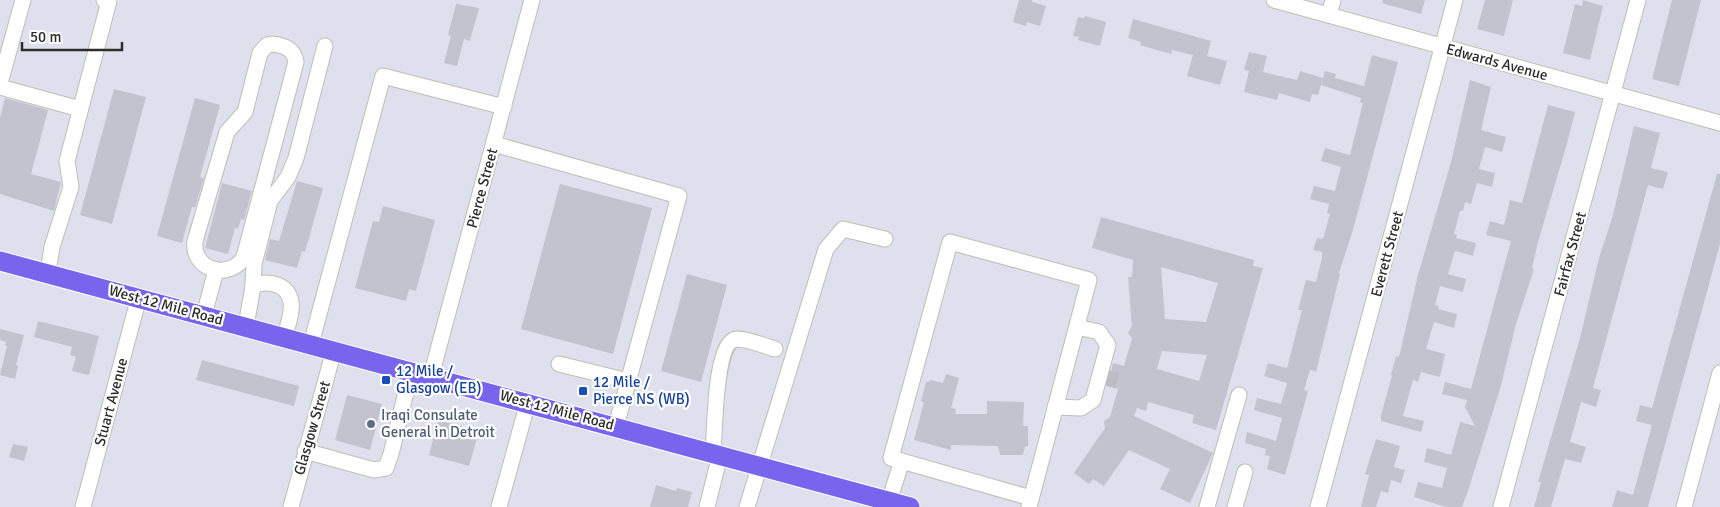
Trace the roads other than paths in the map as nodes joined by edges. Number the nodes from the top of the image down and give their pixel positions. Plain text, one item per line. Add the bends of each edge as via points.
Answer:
1 (23, 0) edge
2 (104, 0) edge
3 (532, 0) edge
4 (1274, 0) edge
5 (1333, 0) edge
6 (1455, 0) edge
7 (1638, 0) edge
8 (1329, 15) junction
9 (325, 46) dead end
10 (1442, 47) junction
11 (0, 83) edge
12 (0, 87) edge
13 (1613, 93) junction
14 (504, 107) junction
15 (80, 109) junction
16 (1720, 123) edge
17 (494, 144) junction
18 (885, 240) dead end
19 (0, 260) edge
20 (216, 270) junction
21 (48, 273) junction
22 (253, 286) junction
23 (139, 297) junction
24 (204, 314) junction
25 (246, 326) junction
26 (1077, 327) junction
27 (285, 337) junction
28 (311, 344) junction
29 (775, 349) dead end
30 (334, 350) junction
31 (559, 364) dead end
32 (1720, 373) edge
33 (423, 374) junction
34 (628, 382) junction
35 (1108, 386) tunnel mouth
36 (1094, 396) junction
37 (1239, 396) dead end
38 (528, 402) junction
39 (1055, 407) junction
40 (616, 426) junction
41 (305, 451) junction
42 (716, 454) junction
43 (902, 461) junction
44 (761, 466) junction
45 (1245, 472) dead end
46 (890, 501) junction
47 (1030, 503) edge
48 (83, 507) edge
49 (291, 507) edge
50 (499, 507) edge
51 (707, 507) edge
52 (747, 507) edge
53 (910, 507) edge
54 (1207, 507) edge
55 (1235, 507) edge
56 (1318, 507) edge
57 (1501, 507) edge
58 (1684, 507) edge

1 - 11 street
2 - 15 street via 109,1
3 - 14 street, Pierce Street
4 - 8 street, Edwards Avenue
5 - 8 street
6 - 10 street, Everett Street
7 - 13 street, Fairfax Street
8 - 10 street, Edwards Avenue
9 - 22 street via 296,158 288,177 270,201 254,264
10 - 13 street, Edwards Avenue
10 - 56 street, Everett Street
12 - 15 street
13 - 16 street, Edwards Avenue
13 - 57 street, Fairfax Street
14 - 17 street, Pierce Street
14 - 28 street via 382,76
15 - 21 street via 66,160 71,187 52,247
17 - 33 street, Pierce Street
17 - 34 street via 679,196
18 - 44 street via 843,229 826,249
19 - 21 main road, West 12 Mile Road
20 - 20 street via 230,270 244,257 296,62 291,51 279,45 267,45 260,53 244,112 226,132 195,241 195,255 204,265
20 - 24 street
21 - 23 main road, West 12 Mile Road
22 - 25 street
22 - 27 street via 272,283 289,296 291,311
23 - 24 main road, West 12 Mile Road
23 - 48 street, Stuart Avenue
24 - 25 main road, West 12 Mile Road
25 - 27 main road, West 12 Mile Road
26 - 36 street via 1099,332 1108,345 1110,357
26 - 39 street
26 - 43 street via 1089,280 950,242 891,458
27 - 28 main road, West 12 Mile Road
28 - 30 main road, West 12 Mile Road
29 - 42 street via 736,339 728,342 717,384
30 - 33 main road, West 12 Mile Road
30 - 41 street, Glasgow Street
31 - 34 street
32 - 58 street
33 - 38 main road, West 12 Mile Road
33 - 41 street, Pierce Street via 405,396 386,468 374,470
34 - 40 street
35 - 36 street via 1106,392
36 - 39 street via 1081,408
37 - 54 street
38 - 40 main road, West 12 Mile Road
38 - 50 street
39 - 47 street
40 - 42 main road, West 12 Mile Road
41 - 49 street, Glasgow Street
42 - 44 main road, West 12 Mile Road
42 - 51 street
43 - 46 street
43 - 47 street
44 - 46 main road, West 12 Mile Road
44 - 52 street
45 - 55 street
46 - 53 main road, West 12 Mile Road

